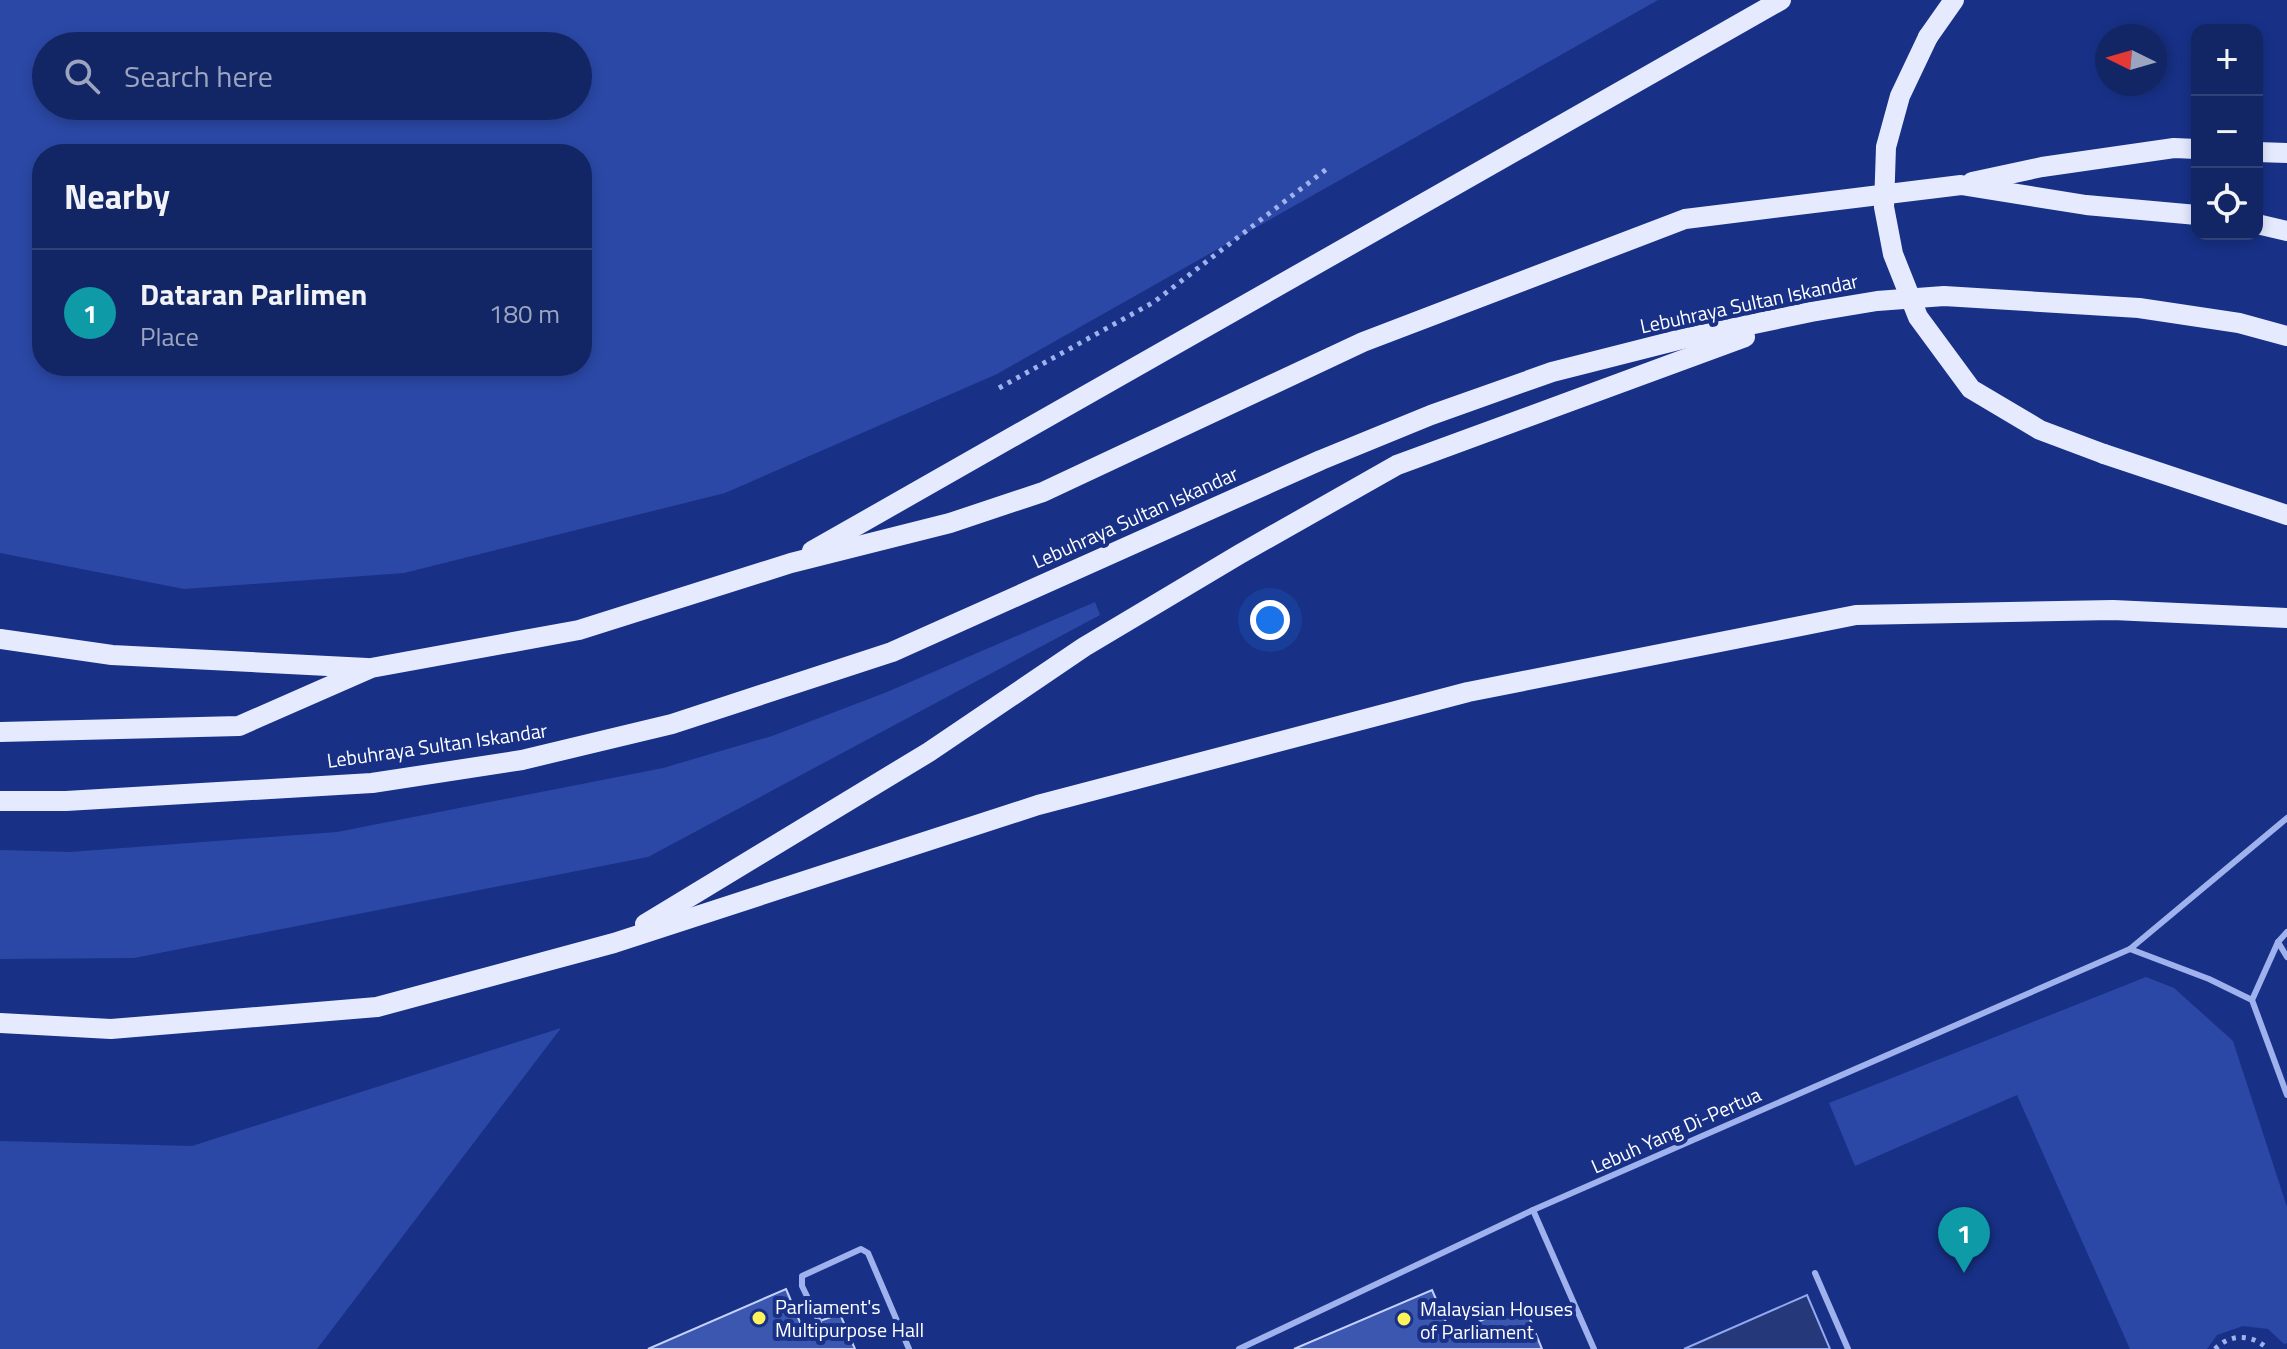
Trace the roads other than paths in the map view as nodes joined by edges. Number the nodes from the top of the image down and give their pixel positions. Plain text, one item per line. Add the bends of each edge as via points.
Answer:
1 (1781, 0) edge
2 (1954, 0) edge
3 (2191, 149) edge
4 (2263, 152) edge
5 (2287, 153) edge
6 (1961, 185) junction
7 (2191, 214) edge
8 (2263, 225) edge
9 (2287, 231) edge
10 (1811, 312) junction
11 (2287, 336) edge
12 (2287, 515) edge
13 (791, 563) junction
14 (2287, 618) edge
15 (0, 639) edge
16 (371, 668) junction
17 (0, 732) edge
18 (0, 801) edge
19 (2287, 818) edge
20 (2287, 932) edge
21 (2278, 942) junction
22 (614, 943) junction
23 (2130, 949) junction
24 (2287, 957) edge
25 (2252, 1000) junction
26 (0, 1023) edge
27 (2287, 1095) edge
28 (1533, 1210) junction
29 (1815, 1273) dead end
30 (819, 1321) dead end
31 (909, 1349) edge
32 (1239, 1349) edge
33 (1594, 1349) edge
34 (1848, 1349) edge

1 - 13 main road
2 - 12 main road, bridge via 1928,37 1900,96 1886,147 1884,207 1893,254 1918,317 1971,389 2040,430
3 - 6 main road via 2057,164
4 - 5 main road
6 - 7 main road
6 - 13 main road via 1685,219 1363,342 1043,492 950,523
8 - 9 main road
10 - 11 main road, Lebuhraya Sultan Iskandar via 1944,296 2139,308
10 - 18 main road, Lebuhraya Sultan Iskandar via 1552,372 1431,415 892,652 672,724 522,760 372,783
10 - 22 main road via 1397,465 1084,647 929,752
13 - 16 main road via 579,630
14 - 22 main road via 2113,610 1856,615 1468,692 1038,805
15 - 16 main road via 112,655
16 - 17 main road via 239,726
19 - 23 lane, Lebuh Yang Di-Pertua
20 - 21 lane
21 - 24 lane
21 - 25 lane
22 - 26 main road via 377,1007 111,1029
23 - 25 lane
23 - 28 lane, Lebuh Yang Di-Pertua
25 - 27 lane
28 - 32 lane, Lebuh Yang Di-Pertua
28 - 33 lane
29 - 34 lane
30 - 31 lane via 802,1276 861,1249 868,1253

